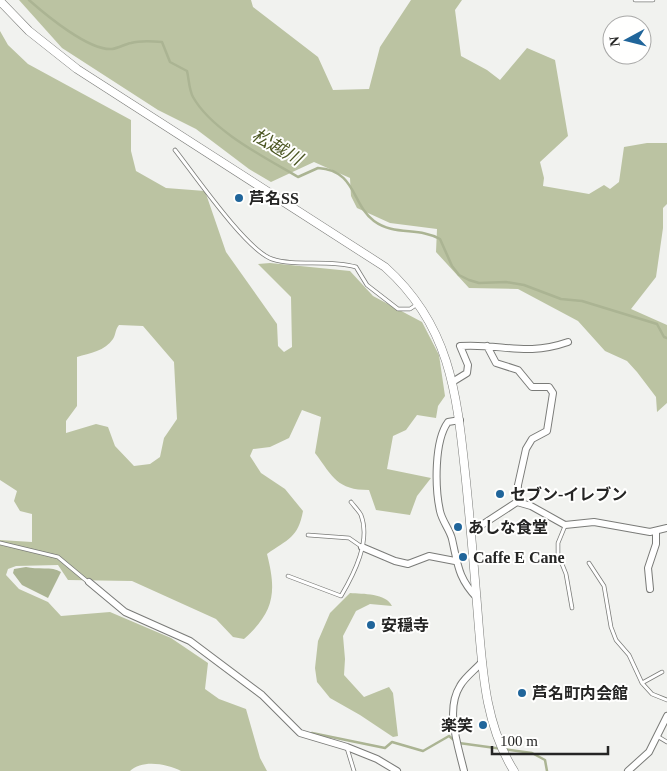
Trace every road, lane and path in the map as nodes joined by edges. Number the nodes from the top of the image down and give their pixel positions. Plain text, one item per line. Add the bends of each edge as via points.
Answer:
1 (635, 0) edge
2 (653, 0) edge
3 (0, 1) edge
4 (175, 150) dead end
5 (418, 303) junction
6 (568, 342) dead end
7 (488, 346) junction
8 (454, 381) junction
9 (460, 420) junction
10 (351, 502) dead end
11 (517, 502) junction
12 (566, 525) junction
13 (667, 528) edge
14 (656, 531) junction
15 (471, 532) junction
16 (308, 535) dead end
17 (0, 543) edge
18 (362, 547) junction
19 (456, 561) junction
20 (588, 563) dead end
21 (288, 576) dead end
22 (89, 582) joint
23 (650, 588) dead end
24 (477, 598) junction
25 (572, 608) dead end
26 (482, 662) junction
27 (662, 672) dead end
28 (642, 683) junction
29 (667, 700) edge
30 (667, 716) edge
31 (657, 736) junction
32 (667, 742) edge
33 (347, 747) junction
34 (354, 771) edge
35 (397, 771) edge
36 (464, 771) edge
37 (514, 771) edge
38 (628, 771) edge

1 - 2 lane
3 - 5 street via 29,31 77,69 385,267
4 - 5 lane via 235,226 261,253 281,261 333,262 356,267 367,285 398,309 410,309
5 - 8 street via 440,340
6 - 7 street via 525,351
7 - 8 street via 460,346 468,365 467,374
7 - 11 street via 496,362 518,370 532,388 549,387 553,393 547,431 532,439 522,462
8 - 9 street
9 - 15 street
9 - 19 street via 448,422 442,430 437,478 440,513 452,538
10 - 18 lane via 361,515
11 - 12 street
11 - 15 street
12 - 14 street via 594,522
12 - 25 lane via 558,543 558,554 566,574
13 - 14 street
14 - 23 street via 656,544 648,568
15 - 24 street
16 - 18 lane via 349,538
17 - 22 lane via 58,557
18 - 19 street via 408,564 429,556
18 - 21 lane via 352,578 341,596
19 - 24 street via 465,586
20 - 28 lane via 604,586 614,634 629,655
22 - 33 street via 125,612 190,641 262,695 300,733
24 - 26 street
26 - 36 street via 460,684 453,700 454,724
26 - 37 street via 494,726
27 - 28 lane
28 - 29 lane via 652,694
30 - 31 street
31 - 32 lane
31 - 38 street via 649,752
33 - 34 lane
33 - 35 street

